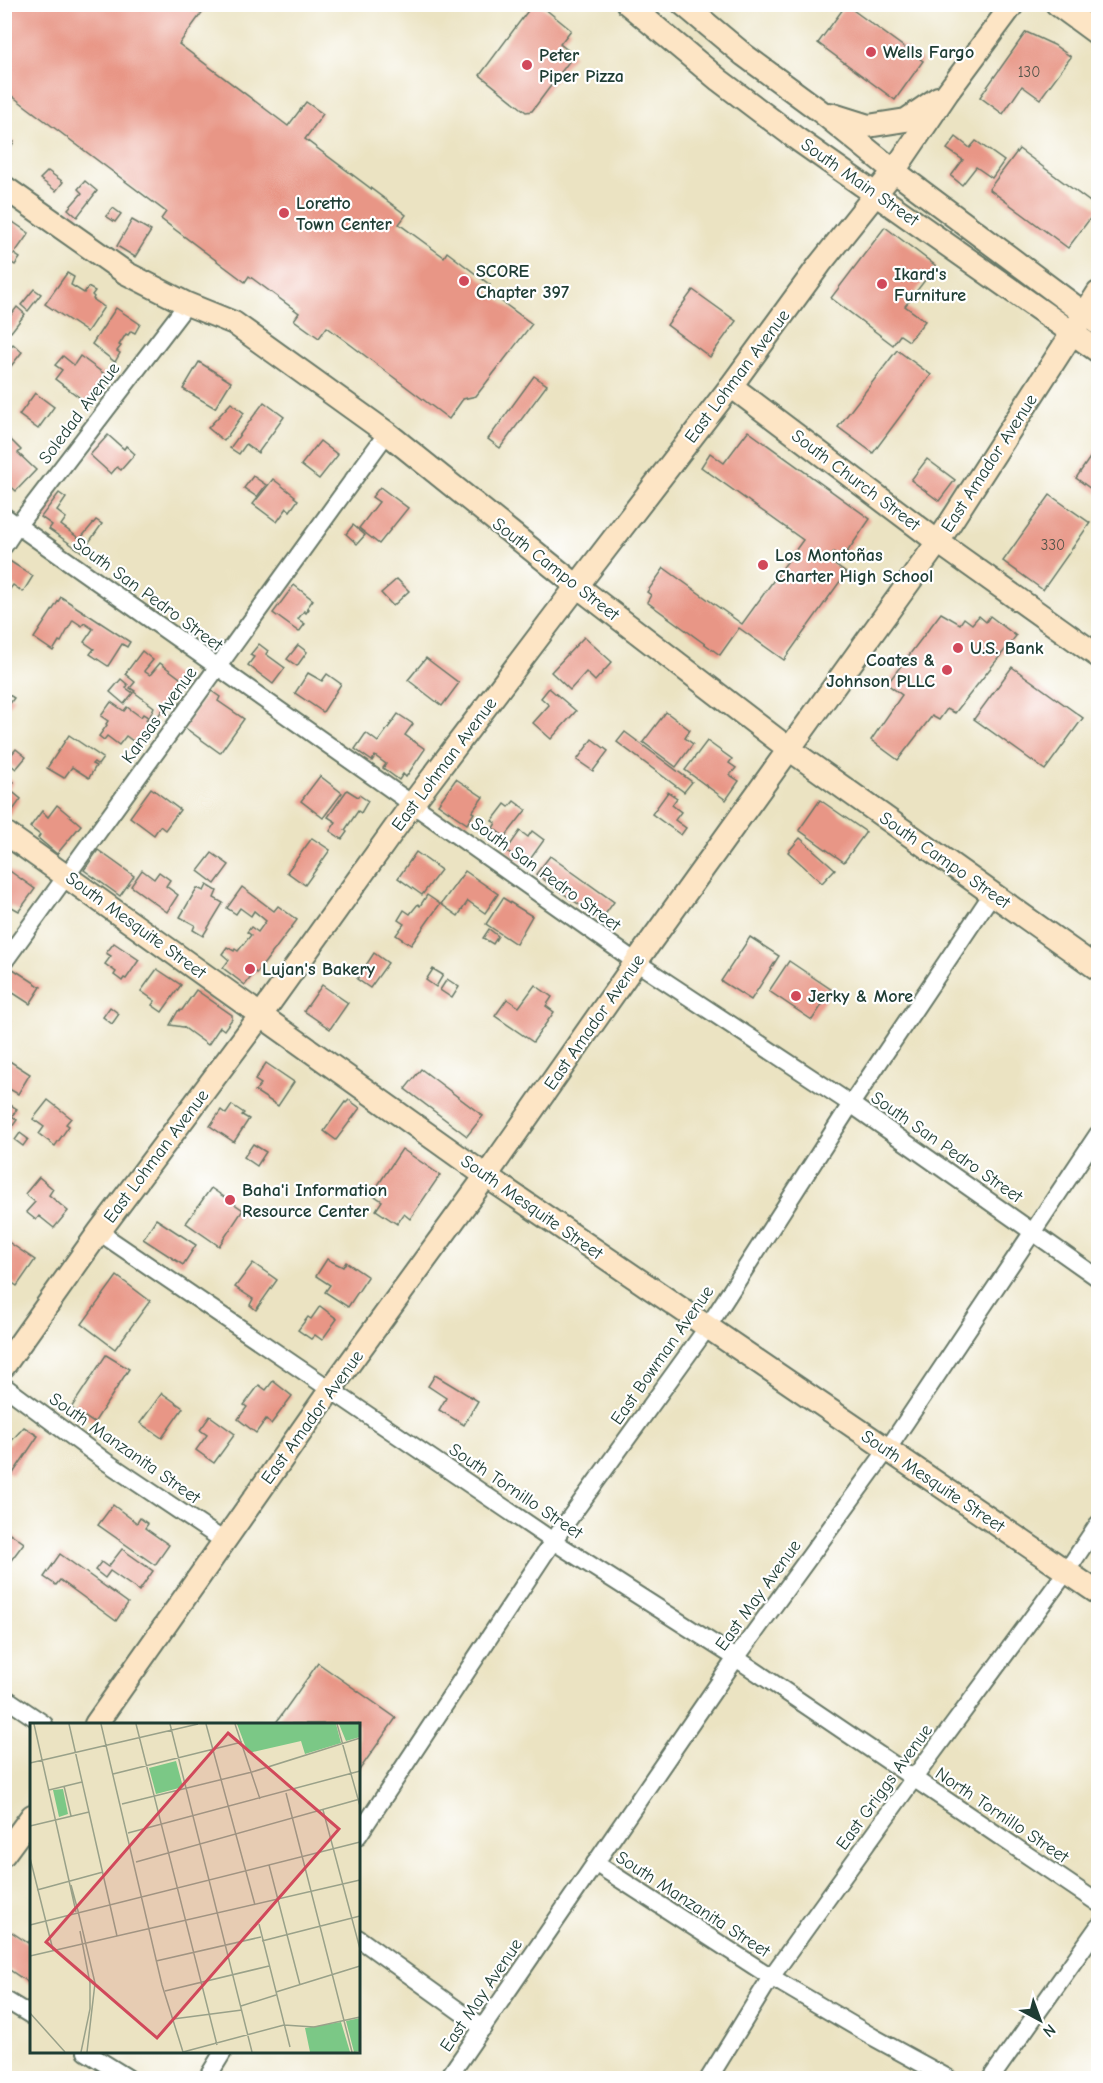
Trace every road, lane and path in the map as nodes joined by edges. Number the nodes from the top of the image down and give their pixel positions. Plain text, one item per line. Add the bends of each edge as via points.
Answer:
1 (628, 4) edge
2 (683, 4) edge
3 (1013, 4) edge
4 (1057, 4) edge
5 (1098, 33) edge
6 (947, 93) junction
7 (820, 111) junction
8 (894, 171) junction
9 (5, 188) edge
10 (876, 193) junction
11 (1098, 293) edge
12 (187, 304) junction
13 (1086, 324) edge
14 (1098, 351) edge
15 (731, 386) junction
16 (387, 433) junction
17 (11, 520) edge
18 (938, 542) junction
19 (4, 546) edge
20 (576, 586) junction
21 (1098, 656) edge
22 (218, 668) junction
23 (789, 749) junction
24 (413, 803) junction
25 (4, 832) edge
26 (67, 876) junction
27 (992, 894) junction
28 (4, 962) edge
29 (636, 962) junction
30 (1098, 969) edge
31 (261, 1016) junction
32 (851, 1104) junction
33 (1098, 1134) edge
34 (486, 1176) junction
35 (1033, 1231) junction
36 (99, 1232) junction
37 (1098, 1278) edge
38 (707, 1328) junction
39 (4, 1366) edge
40 (4, 1386) edge
41 (331, 1389) junction
42 (887, 1449) junction
43 (1098, 1524) edge
44 (224, 1541) junction
45 (554, 1541) junction
46 (1066, 1572) junction
47 (1098, 1593) edge
48 (736, 1658) junction
49 (4, 1697) edge
50 (41, 1723) edge
51 (97, 1723) edge
52 (914, 1778) junction
53 (30, 1819) edge
54 (360, 1833) edge
55 (4, 1854) edge
56 (595, 1863) junction
57 (1098, 1903) edge
58 (1098, 1927) edge
59 (360, 1939) edge
60 (771, 1977) junction
61 (4, 1999) edge
62 (30, 2015) edge
63 (483, 2028) junction
64 (88, 2053) edge
65 (223, 2053) edge
66 (128, 2079) edge
67 (207, 2079) edge
68 (448, 2079) edge
69 (709, 2079) edge
70 (948, 2079) edge
71 (991, 2079) edge

1 - 10 main road, South Main Street via 728,87
2 - 7 main road, South Main Street
3 - 6 main road, East Lohman Avenue
4 - 5 main road
6 - 7 main road via 906,120 868,126
6 - 8 main road, East Lohman Avenue
7 - 8 main road, South Main Street
8 - 10 main road, East Lohman Avenue
8 - 13 main road, South Main Street
9 - 12 main road, South Campo Street via 126,273
10 - 13 main road, South Main Street
10 - 15 main road, East Lohman Avenue
11 - 13 main road, East Amador Avenue
12 - 16 main road, South Campo Street via 234,323
12 - 17 street, Soledad Avenue
13 - 14 main road, South Main Street
13 - 18 main road, East Amador Avenue
15 - 18 main road, South Church Street
15 - 20 main road, East Lohman Avenue
16 - 20 main road, South Campo Street
16 - 22 street, Kansas Avenue
17 - 19 street, Soledad Avenue
17 - 22 street, South San Pedro Street
18 - 21 main road, South Church Street
18 - 23 main road, East Amador Avenue
20 - 23 main road, South Campo Street
20 - 24 main road, East Lohman Avenue
22 - 24 street, South San Pedro Street
22 - 26 street, Kansas Avenue
23 - 27 main road, South Campo Street
23 - 29 main road, East Amador Avenue
24 - 29 street, South San Pedro Street
24 - 31 main road, East Lohman Avenue
25 - 26 main road, South Mesquite Street
26 - 28 street, Kansas Avenue
26 - 31 main road, South Mesquite Street
27 - 30 main road, South Campo Street
27 - 32 street, East Bowman Avenue
29 - 32 street, South San Pedro Street
29 - 34 main road, East Amador Avenue
31 - 34 main road, South Mesquite Street
31 - 36 main road, East Lohman Avenue
32 - 35 street, South San Pedro Street
32 - 38 street, East Bowman Avenue
33 - 35 street, East May Avenue
34 - 38 main road, South Mesquite Street
34 - 41 main road, East Amador Avenue
35 - 37 street, South San Pedro Street
35 - 42 street, East May Avenue
36 - 39 main road, East Lohman Avenue
36 - 41 street, South Tornillo Street
38 - 42 main road, South Mesquite Street
38 - 45 street, East Bowman Avenue
40 - 44 street, South Manzanita Street via 105,1461
41 - 44 main road, East Amador Avenue
41 - 45 street, South Tornillo Street
42 - 46 main road, South Mesquite Street
42 - 48 street, East May Avenue
43 - 46 street, East Griggs Avenue
44 - 51 main road, East Amador Avenue
45 - 48 street, South Tornillo Street
45 - 54 street, East Bowman Avenue
46 - 47 main road, South Mesquite Street
46 - 52 street, East Griggs Avenue
48 - 52 street, South Tornillo Street
48 - 56 street, East May Avenue
49 - 50 street
52 - 57 street, North Tornillo Street
52 - 60 street, East Griggs Avenue
53 - 55 main road
56 - 60 street, South Manzanita Street
56 - 63 street, East May Avenue
58 - 71 street
59 - 63 street
60 - 69 street, East Griggs Avenue
60 - 70 street, South Manzanita Street
61 - 62 street
63 - 68 street, East May Avenue
64 - 66 street
65 - 67 street

